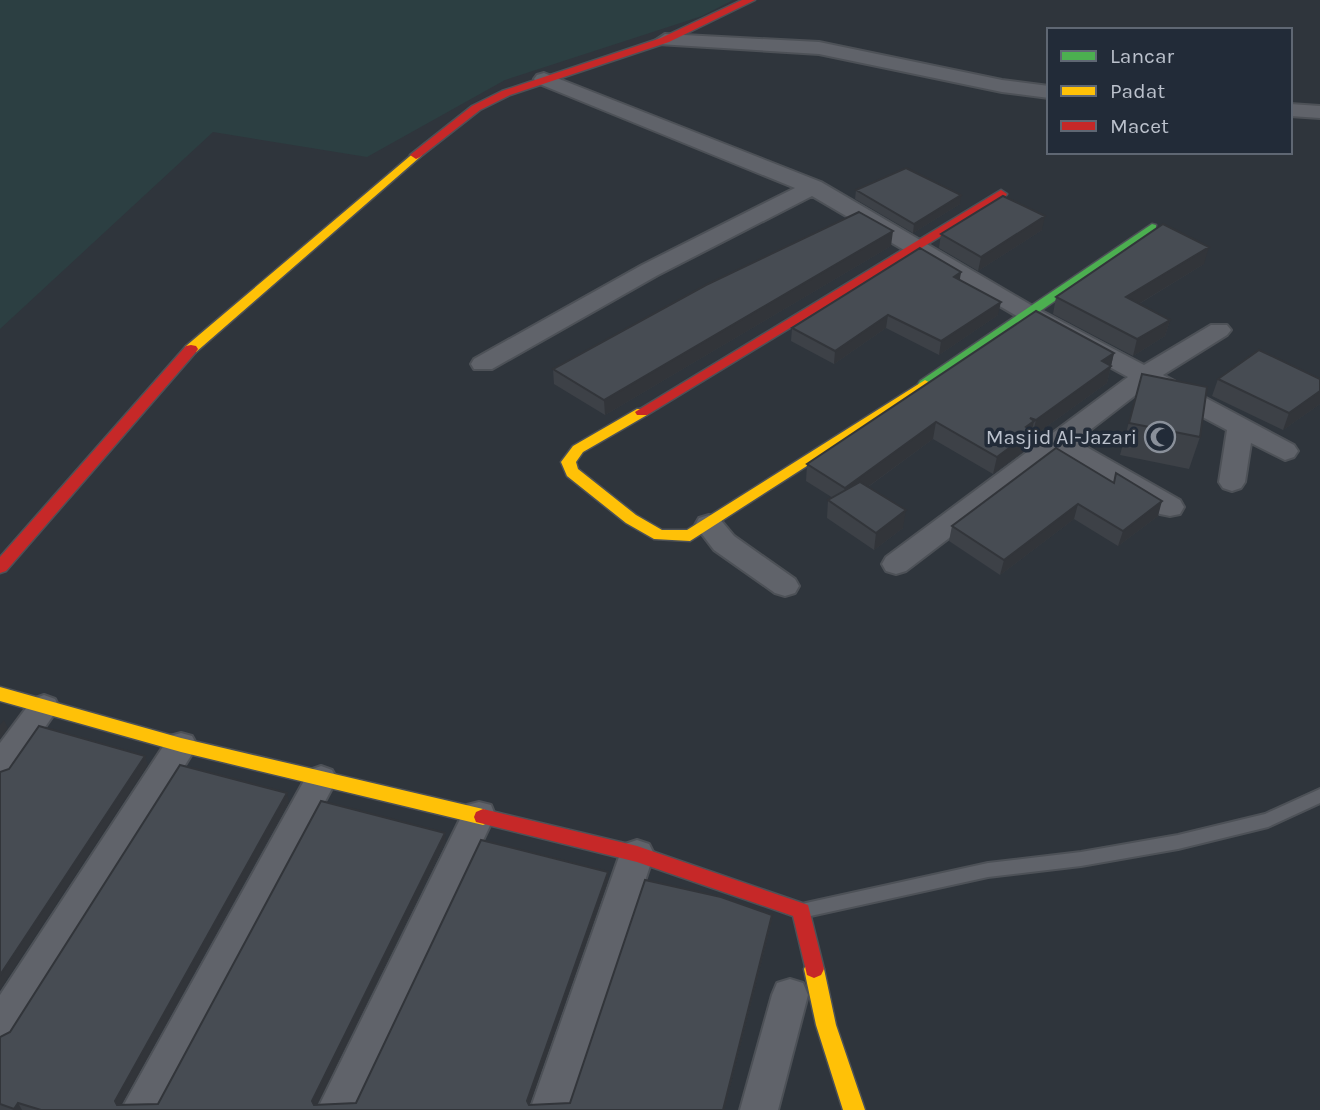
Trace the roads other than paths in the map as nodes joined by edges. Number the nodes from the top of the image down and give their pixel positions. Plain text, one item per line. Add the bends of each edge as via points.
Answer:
1 (750, 0) edge
2 (665, 40) junction
3 (544, 79) junction
4 (1047, 93) edge
5 (1292, 110) edge
6 (1320, 112) edge
7 (813, 187) junction
8 (1001, 194) edge
9 (1152, 228) edge
10 (916, 247) junction
11 (1028, 313) junction
12 (1219, 330) dead end
13 (483, 364) dead end
14 (1146, 375) junction
15 (1240, 426) junction
16 (1057, 441) junction
17 (1285, 451) dead end
18 (1232, 482) dead end
19 (1170, 507) dead end
20 (709, 525) junction
21 (896, 564) dead end
22 (0, 567) edge
23 (785, 586) dead end
24 (0, 694) edge
25 (44, 707) junction
26 (181, 745) junction
27 (0, 767) edge
28 (321, 779) junction
29 (1320, 796) edge
30 (479, 815) junction
31 (637, 854) junction
32 (802, 911) junction
33 (790, 995) dead end
34 (0, 1027) edge
35 (140, 1110) edge
36 (336, 1110) edge
37 (549, 1110) edge
38 (759, 1110) edge
39 (853, 1110) edge

1 - 2 street
2 - 3 street
2 - 4 street via 819,48
3 - 7 street
3 - 22 street via 476,108 197,342
5 - 6 street
7 - 10 street
7 - 13 street via 650,270
8 - 10 street
9 - 11 street
10 - 11 street
10 - 20 street via 570,457 569,466 577,479 659,535 690,536
11 - 14 street
11 - 20 street
12 - 14 street
14 - 15 street
14 - 16 street
15 - 17 street
15 - 18 street
16 - 19 street
16 - 21 street
20 - 23 street via 723,542
24 - 25 street
25 - 26 street
25 - 27 street
26 - 28 street
26 - 34 street
28 - 30 street
28 - 35 street
29 - 32 lane via 1268,820 1178,842 988,870
30 - 31 street
30 - 36 street
31 - 32 street
31 - 37 street
32 - 39 street via 826,1025
33 - 38 street

